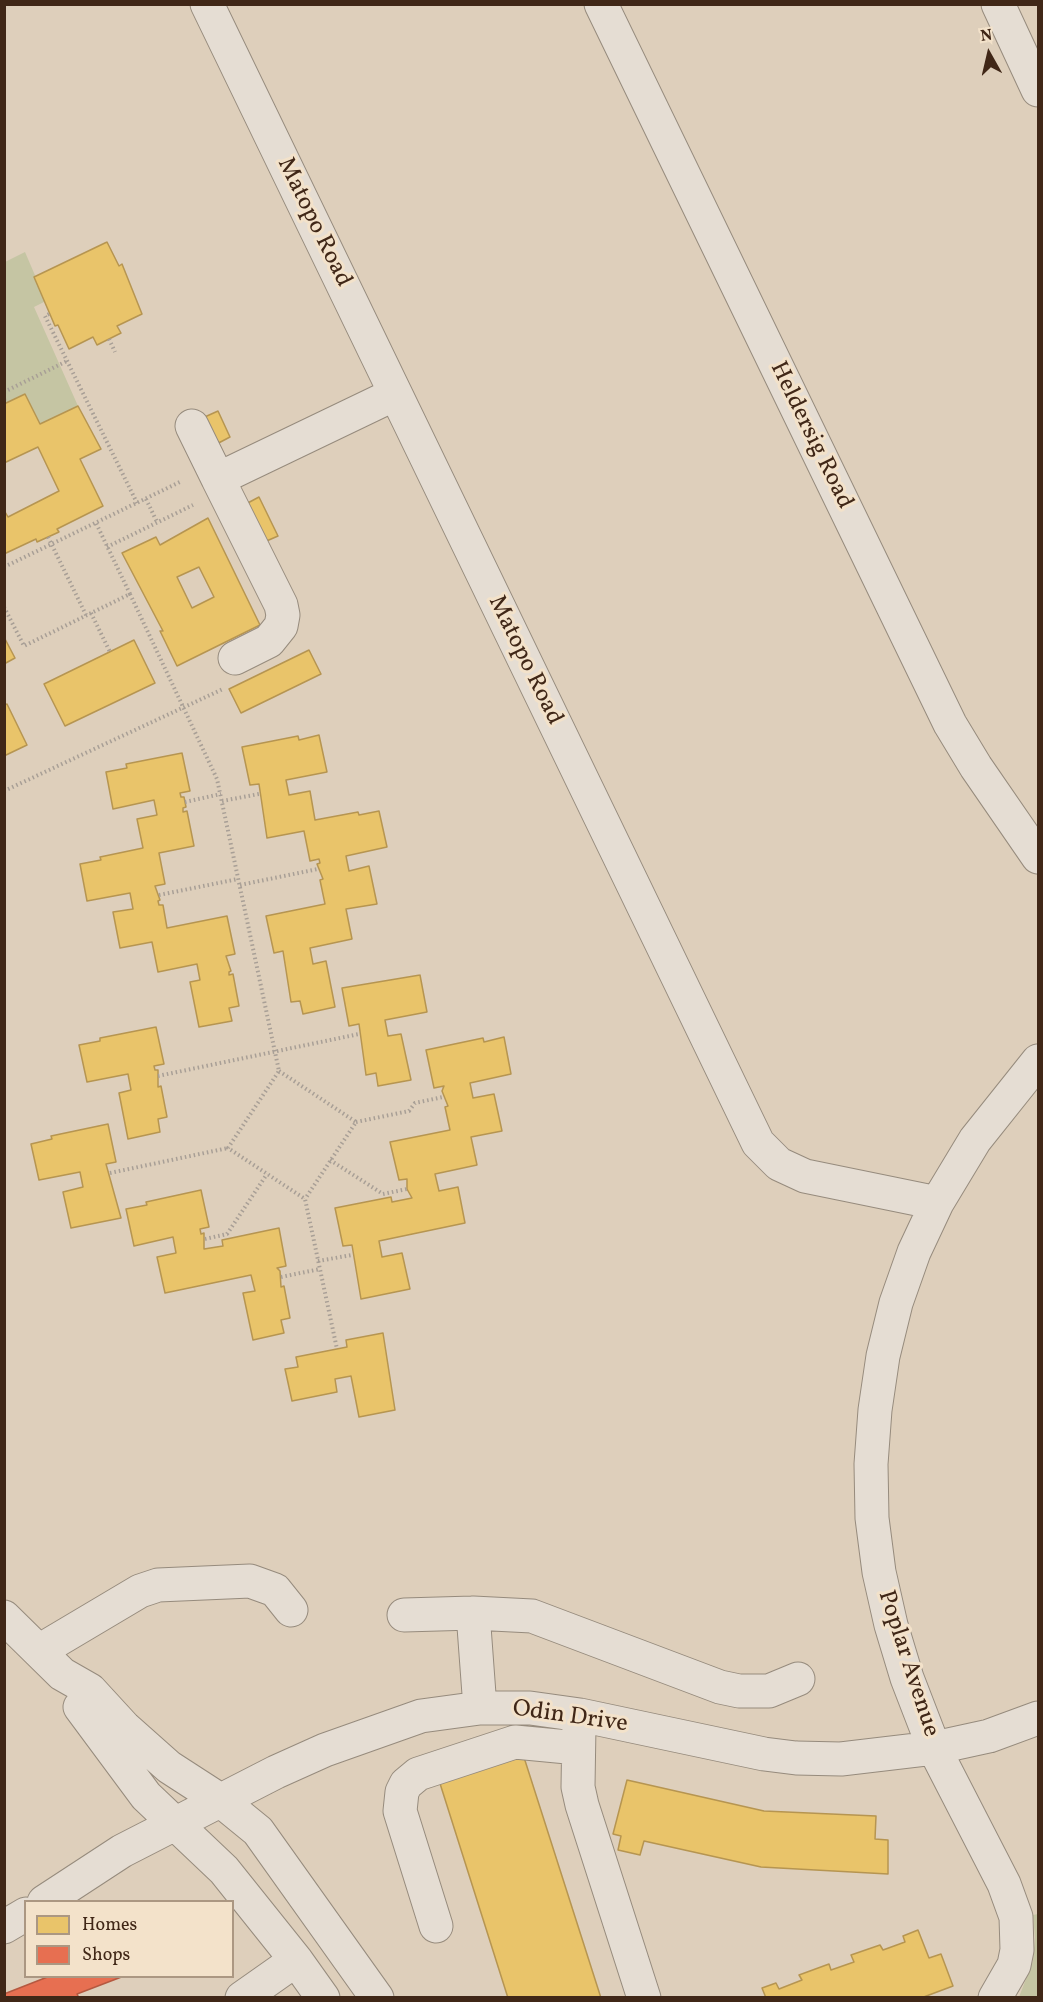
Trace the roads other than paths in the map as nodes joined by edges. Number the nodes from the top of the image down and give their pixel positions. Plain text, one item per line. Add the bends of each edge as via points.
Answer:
1 (207, 4) edge
2 (601, 4) edge
3 (998, 4) edge
4 (1038, 90) edge
5 (395, 394) junction
6 (192, 426) dead end
7 (218, 479) junction
8 (235, 658) dead end
9 (1038, 856) edge
10 (1038, 1061) edge
11 (937, 1203) junction
12 (291, 1610) dead end
13 (473, 1612) junction
14 (404, 1615) dead end
15 (4, 1617) edge
16 (39, 1652) junction
17 (62, 1674) junction
18 (798, 1679) dead end
19 (480, 1708) junction
20 (580, 1715) junction
21 (1038, 1718) edge
22 (578, 1748) junction
23 (934, 1748) junction
24 (220, 1800) junction
25 (176, 1824) junction
26 (47, 1900) edge
27 (24, 1915) edge
28 (436, 1926) dead end
29 (4, 1927) edge
30 (296, 1960) junction
31 (242, 1998) edge
32 (323, 1998) edge
33 (377, 1998) edge
34 (644, 1998) edge
35 (996, 1998) edge

1 - 5 street, Matopo Road
2 - 9 street, Heldersig Road via 950,724
3 - 4 street
5 - 7 street
5 - 11 street, Matopo Road via 758,1143 778,1164 805,1176
6 - 7 street
7 - 8 street via 283,615 277,635
10 - 11 street, Poplar Avenue via 975,1140
11 - 23 street, Poplar Avenue via 896,1303 874,1410 871,1464 879,1572 907,1677
12 - 16 street via 275,1590 250,1581 158,1585 140,1591
13 - 14 street
13 - 18 street via 532,1616 739,1691 769,1691
13 - 19 street
15 - 16 street
16 - 17 street
17 - 24 street via 90,1690 169,1767
17 - 25 street via 77,1702 146,1796
19 - 20 street, Odin Drive via 530,1708
19 - 24 street, Odin Drive via 421,1716 375,1731 287,1766
20 - 22 street
20 - 23 street, Odin Drive via 796,1758 870,1757
21 - 23 street, Odin Drive via 989,1736
22 - 28 street via 515,1742 418,1774 406,1784 400,1811
22 - 34 street via 582,1804
23 - 35 street, Poplar Avenue via 1004,1884 1016,1917 1014,1965
24 - 25 street, Odin Drive
24 - 33 street via 258,1831
25 - 26 street, Odin Drive via 122,1851
25 - 30 street via 224,1870
27 - 29 street
30 - 31 street
30 - 32 street

